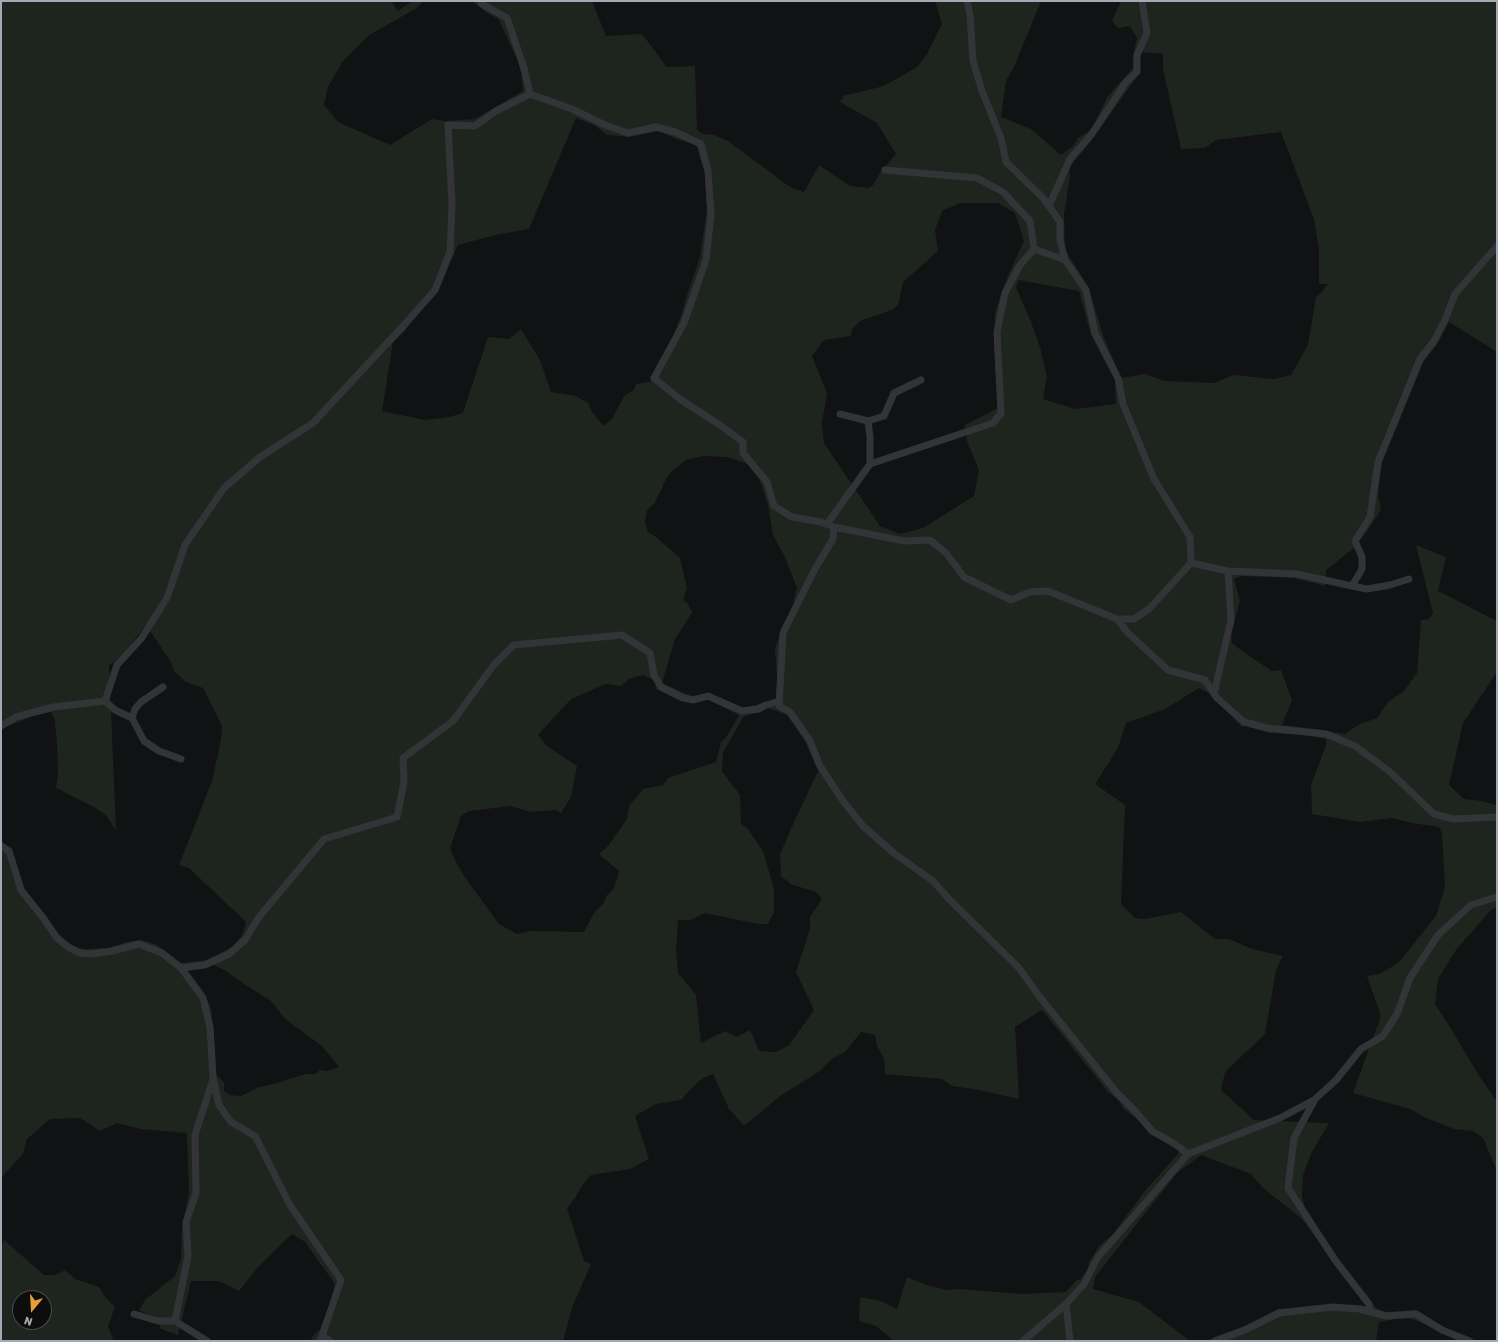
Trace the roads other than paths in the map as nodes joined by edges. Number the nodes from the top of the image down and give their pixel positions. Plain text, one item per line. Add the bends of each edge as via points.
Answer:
1 (480, 1) edge
2 (967, 1) edge
3 (1142, 1) edge
4 (530, 94) junction
5 (885, 170) dead end
6 (1049, 206) junction
7 (1497, 246) edge
8 (1034, 249) junction
9 (1065, 260) junction
10 (921, 380) dead end
11 (840, 414) dead end
12 (868, 421) junction
13 (870, 464) junction
14 (831, 525) junction
15 (1192, 563) junction
16 (1228, 570) junction
17 (1409, 579) dead end
18 (1352, 586) junction
19 (1117, 619) junction
20 (162, 687) dead end
21 (1214, 693) junction
22 (105, 701) junction
23 (780, 702) junction
24 (132, 718) junction
25 (1, 726) edge
26 (182, 759) dead end
27 (1497, 817) edge
28 (1, 846) edge
29 (1497, 897) edge
30 (180, 968) junction
31 (213, 1078) junction
32 (1314, 1100) junction
33 (1188, 1154) junction
34 (1066, 1304) junction
35 (1370, 1312) junction
36 (134, 1314) dead end
37 (175, 1321) junction
38 (321, 1338) edge
39 (207, 1341) edge
40 (330, 1341) edge
41 (1023, 1341) edge
42 (1070, 1341) edge
43 (1215, 1341) edge
44 (1469, 1341) edge

1 - 4 street via 507,18
2 - 6 street via 973,61 1006,162
3 - 6 street via 1147,33 1136,55 1137,72 1126,82 1091,135 1070,159
4 - 14 street via 628,133 656,127 702,144 708,171 711,214 706,260 684,323 654,378 680,400 743,442 743,453 767,482 774,506 792,517
4 - 22 street via 496,111 475,126 448,125 452,204 450,252 434,290 406,324 313,423 260,457 224,488 185,545 167,598 141,639 118,665
5 - 8 street via 977,178 1003,192 1030,221
6 - 9 street via 1060,222 1060,240
7 - 18 street via 1455,294 1434,341 1420,359 1378,462 1370,517 1355,541 1362,556 1362,569
8 - 9 street
8 - 13 street via 1020,266 1005,293 997,332 1001,413 993,422
9 - 15 street via 1086,290 1095,333 1118,378 1123,404 1154,479 1190,537
10 - 12 street via 894,393 884,416
11 - 12 street
12 - 13 street
13 - 14 street
14 - 19 street via 904,541 930,540 946,553 964,578 1011,600 1030,592 1048,591
14 - 23 street via 833,538 783,633
15 - 16 street
15 - 19 street via 1149,609 1134,619
16 - 18 street via 1297,574
16 - 21 street via 1231,620
17 - 18 street via 1367,589
19 - 21 street via 1128,633 1168,670 1205,680
20 - 24 street via 141,702
21 - 27 street via 1244,722 1267,728 1326,734 1355,746 1389,771 1434,814 1453,819
22 - 24 street via 115,710
22 - 25 street via 53,707 16,717
23 - 30 street via 742,711 708,696 694,700 684,698 661,687 654,675 650,653 622,635 514,645 493,666 453,721 403,758 404,782 397,817 324,839 259,917 245,940 229,954 205,965
23 - 33 street via 779,706 790,712 810,741 820,766 863,826 895,854 933,881 1019,968 1117,1093 1152,1131
24 - 26 street via 144,741 159,751
28 - 30 street via 9,851 21,890 57,938 68,947 80,953 91,954 139,944 162,952
29 - 32 street via 1470,905 1438,935 1410,978 1397,1014 1383,1036 1361,1049 1336,1080
30 - 31 street via 203,998 210,1027
31 - 37 street via 195,1135 196,1193 186,1222 188,1256
31 - 38 street via 219,1105 232,1122 255,1136 290,1205 341,1280
32 - 33 street via 1280,1118
32 - 35 street via 1294,1138 1288,1188 1335,1260 1369,1304
33 - 34 street via 1098,1257 1084,1284
34 - 41 street
34 - 42 street
35 - 43 street via 1333,1308 1278,1313 1247,1329
35 - 44 street via 1386,1316 1416,1314 1442,1330
36 - 37 street via 158,1321
37 - 39 street
38 - 40 street

